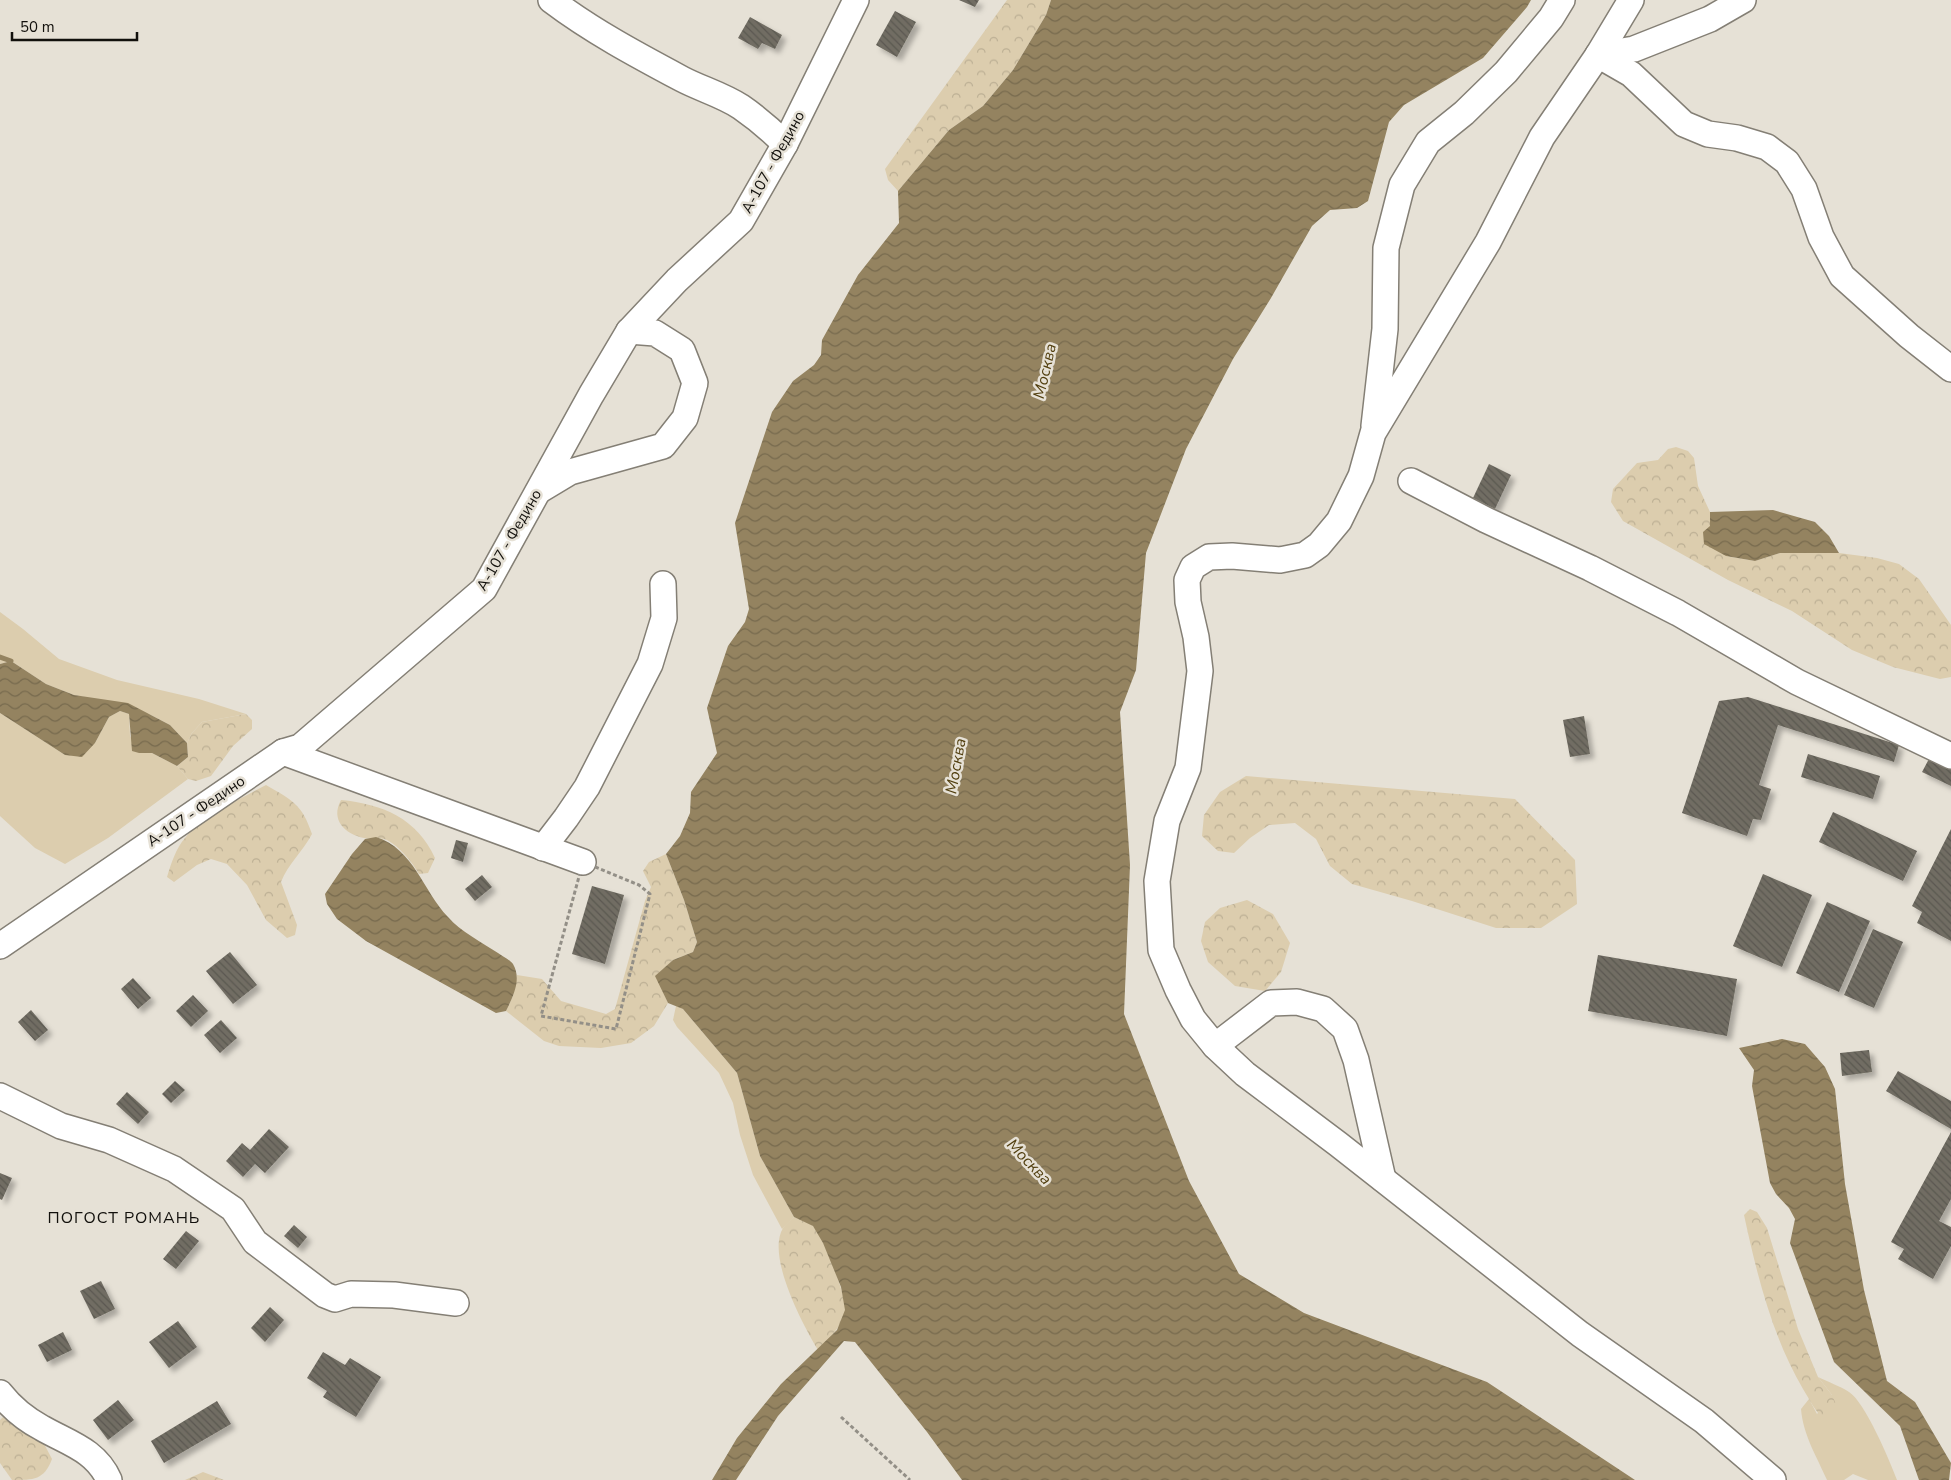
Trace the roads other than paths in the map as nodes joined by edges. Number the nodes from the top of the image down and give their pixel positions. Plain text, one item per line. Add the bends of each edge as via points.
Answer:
1 (551, 0) edge
2 (856, 0) edge
3 (1562, 0) edge
4 (1631, 0) edge
5 (1742, 0) edge
6 (1598, 54) junction
7 (785, 144) junction
8 (628, 330) junction
9 (1951, 369) edge
10 (1374, 433) junction
11 (1411, 480) dead end
12 (537, 491) junction
13 (663, 584) dead end
14 (283, 752) junction
15 (1951, 756) edge
16 (542, 848) junction
17 (583, 862) road end
18 (0, 946) edge
19 (1215, 1046) junction
20 (0, 1096) edge
21 (1383, 1179) junction
22 (456, 1303) dead end
23 (0, 1393) edge
24 (109, 1480) edge
25 (1773, 1480) edge

1 - 7 street via 625,48 740,106
2 - 7 street, А-107 - Федино
3 - 10 street via 1506,72 1428,142 1402,185 1386,248 1385,329
4 - 6 street
5 - 6 street via 1710,19 1634,49
6 - 9 street via 1631,74 1684,124 1708,134 1767,147 1787,162 1804,189 1821,237 1842,276
6 - 10 street via 1542,137 1488,242
7 - 8 street, А-107 - Федино via 740,220
8 - 12 street, А-107 - Федино
8 - 12 street via 655,333 682,350 695,383 685,418 663,446 570,472
10 - 19 street via 1361,476 1339,521 1319,544 1305,555 1280,560 1209,557 1193,567 1187,580 1200,671 1188,768 1166,820 1157,881 1158,914 1161,950 1174,982 1193,1019
11 - 15 street via 1678,613 1797,682
12 - 14 street, А-107 - Федино via 484,590 300,746
13 - 16 street via 664,618 650,664 587,787
14 - 16 street
14 - 18 street, А-107 - Федино
16 - 17 street
19 - 21 street via 1245,1074
19 - 21 street via 1271,1003 1296,1002 1323,1010 1344,1029 1356,1060
20 - 22 street via 61,1126 108,1140 174,1169 233,1209 255,1242 325,1295 336,1299 351,1294 394,1295
21 - 25 street via 1580,1334 1704,1421
23 - 24 street via 41,1428 87,1452

